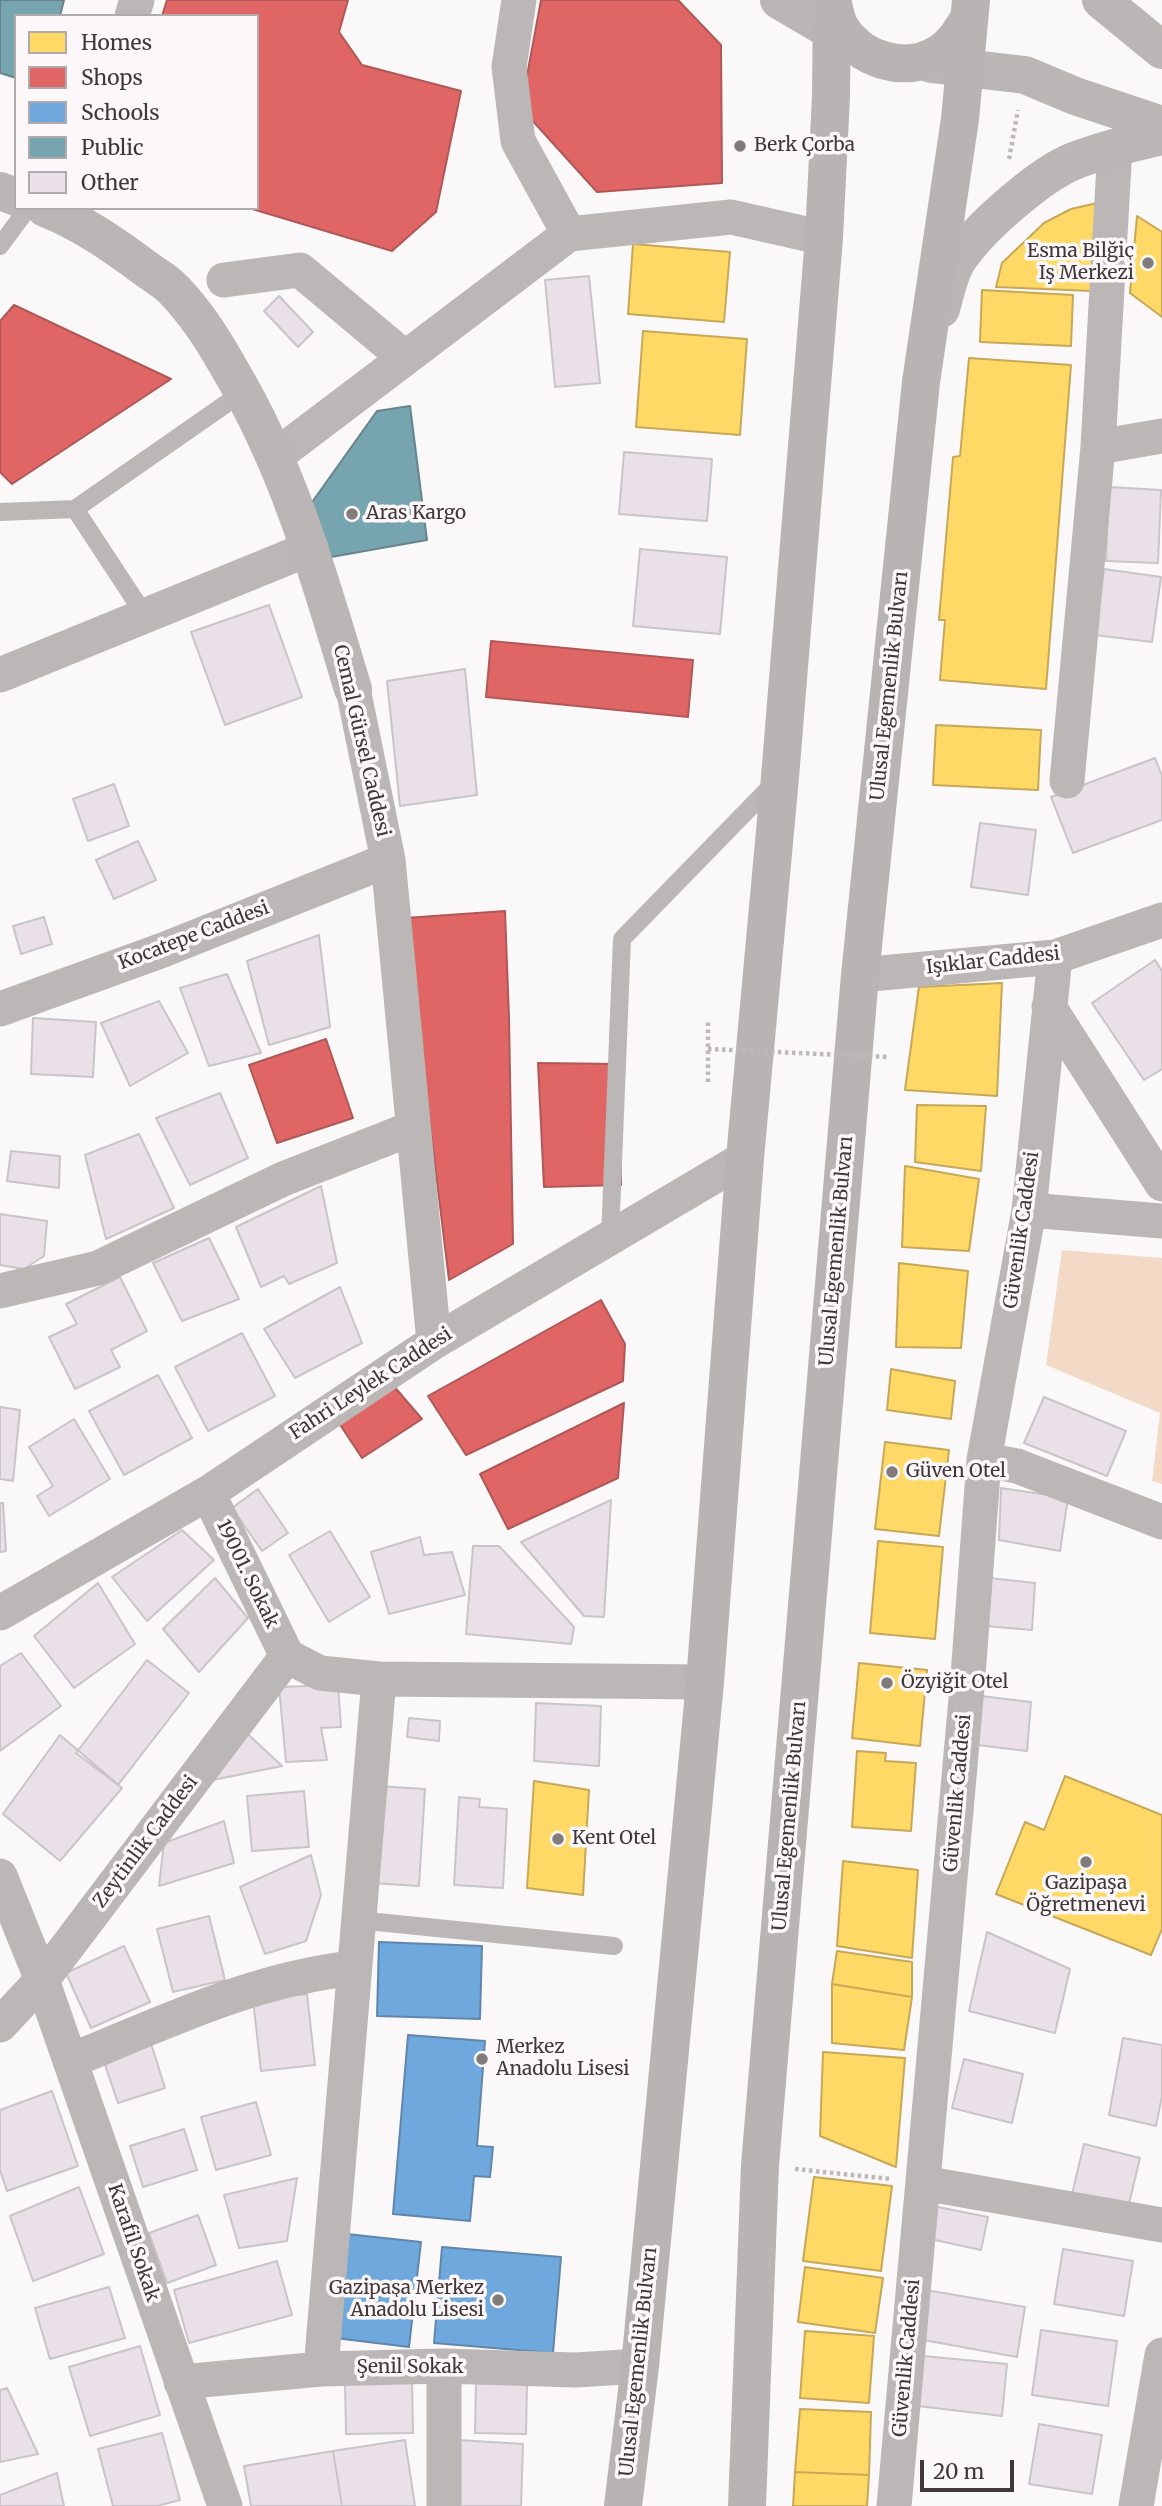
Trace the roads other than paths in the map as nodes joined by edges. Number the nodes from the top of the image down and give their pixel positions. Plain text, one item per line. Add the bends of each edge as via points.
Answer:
1 (519, 0) edge
2 (779, 0) edge
3 (1101, 0) edge
4 (970, 10) edge
5 (838, 19) edge
6 (1162, 50) edge
7 (918, 62) junction
8 (964, 68) junction
9 (1162, 125) edge
10 (1162, 136) edge
11 (1115, 147) junction
12 (51, 210) edge
13 (569, 234) junction
14 (824, 239) junction
15 (0, 246) edge
16 (225, 280) dead end
17 (404, 358) junction
18 (921, 382) junction
19 (243, 392) junction
20 (1162, 436) edge
21 (1098, 447) junction
22 (276, 456) junction
23 (75, 509) junction
24 (0, 512) edge
25 (311, 548) junction
26 (146, 617) junction
27 (0, 675) edge
28 (353, 689) joint
29 (780, 777) junction
30 (1067, 781) dead end
31 (387, 860) junction
32 (1162, 920) edge
33 (1055, 957) junction
34 (860, 975) junction
35 (1049, 1007) junction
36 (0, 1009) edge
37 (413, 1128) junction
38 (745, 1158) junction
39 (1162, 1184) edge
40 (1029, 1210) junction
41 (1162, 1221) edge
42 (610, 1238) junction
43 (0, 1290) edge
44 (434, 1342) junction
45 (984, 1460) junction
46 (208, 1493) junction
47 (1162, 1522) edge
48 (0, 1614) edge
49 (287, 1656) junction
50 (379, 1679) junction
51 (705, 1682) junction
52 (0, 1876) edge
53 (358, 1920) junction
54 (614, 1946) dead end
55 (354, 1968) junction
56 (41, 1980) junction
57 (0, 2025) edge
58 (70, 2061) junction
59 (923, 2183) junction
60 (1162, 2225) edge
61 (1162, 2355) edge
62 (444, 2366) junction
63 (640, 2367) junction
64 (321, 2369) junction
65 (181, 2382) junction
66 (225, 2506) edge
67 (444, 2506) edge
68 (623, 2506) edge
69 (747, 2506) edge
70 (894, 2506) edge
71 (1136, 2506) edge

1 - 13 street via 509,67 518,141
2 - 5 main road
3 - 6 main road
4 - 7 highway via 956,39 939,54
4 - 8 highway, Ulusal Egemenlik Bulvarı
5 - 7 highway via 874,58
5 - 14 highway, Ulusal Egemenlik Bulvarı
7 - 8 main road
8 - 9 main road via 1024,75
8 - 18 highway, Ulusal Egemenlik Bulvarı
10 - 11 main road
11 - 18 main road via 1071,162 1033,186 961,254
11 - 21 street
12 - 15 lane
12 - 19 main road, Cemal Gürsel Caddesi via 118,248 172,288 204,325
13 - 14 street via 731,217
13 - 17 street
14 - 29 highway, Ulusal Egemenlik Bulvarı
16 - 17 street via 300,270
17 - 22 street
18 - 34 highway, Ulusal Egemenlik Bulvarı
19 - 22 main road, Cemal Gürsel Caddesi
19 - 23 lane
20 - 21 street
21 - 30 street
22 - 25 main road, Cemal Gürsel Caddesi
23 - 24 lane
23 - 26 lane
25 - 26 street
25 - 28 main road, Cemal Gürsel Caddesi
26 - 27 street
28 - 31 street, Cemal Gürsel Caddesi
29 - 38 highway, Ulusal Egemenlik Bulvarı
29 - 42 lane via 622,939
31 - 36 street, Kocatepe Caddesi via 163,950
31 - 37 street, Cemal Gürsel Caddesi
32 - 33 street, Işıklar Caddesi
33 - 34 street, Işıklar Caddesi
33 - 35 street, Güvenlik Caddesi
34 - 69 highway, Ulusal Egemenlik Bulvarı via 760,2165
35 - 39 street
35 - 40 street, Güvenlik Caddesi
37 - 43 street via 282,1179 98,1268
37 - 44 street, Cemal Gürsel Caddesi
38 - 42 street, Fahri Leylek Caddesi
38 - 51 highway, Ulusal Egemenlik Bulvarı
40 - 41 street
40 - 45 street, Güvenlik Caddesi
42 - 44 street, Fahri Leylek Caddesi
44 - 46 street, Fahri Leylek Caddesi
45 - 47 street via 1017,1466
45 - 59 street, Güvenlik Caddesi
46 - 48 street, Fahri Leylek Caddesi
46 - 49 street, 19001. Sokak
49 - 50 street via 320,1673
49 - 56 street, Zeytinlik Caddesi
50 - 51 street
50 - 53 street
51 - 63 highway, Ulusal Egemenlik Bulvarı
52 - 56 street, Karafil Sokak
53 - 54 lane
53 - 55 street
55 - 58 street via 266,1984
55 - 64 street
56 - 57 street, Zeytinlik Caddesi
56 - 58 street, Karafil Sokak
58 - 65 street, Karafil Sokak
59 - 60 street
59 - 70 street, Güvenlik Caddesi
61 - 71 street
62 - 63 street, Şenil Sokak
62 - 64 street, Şenil Sokak
62 - 67 street
63 - 68 highway, Ulusal Egemenlik Bulvarı
64 - 65 street, Şenil Sokak
65 - 66 street, Karafil Sokak

